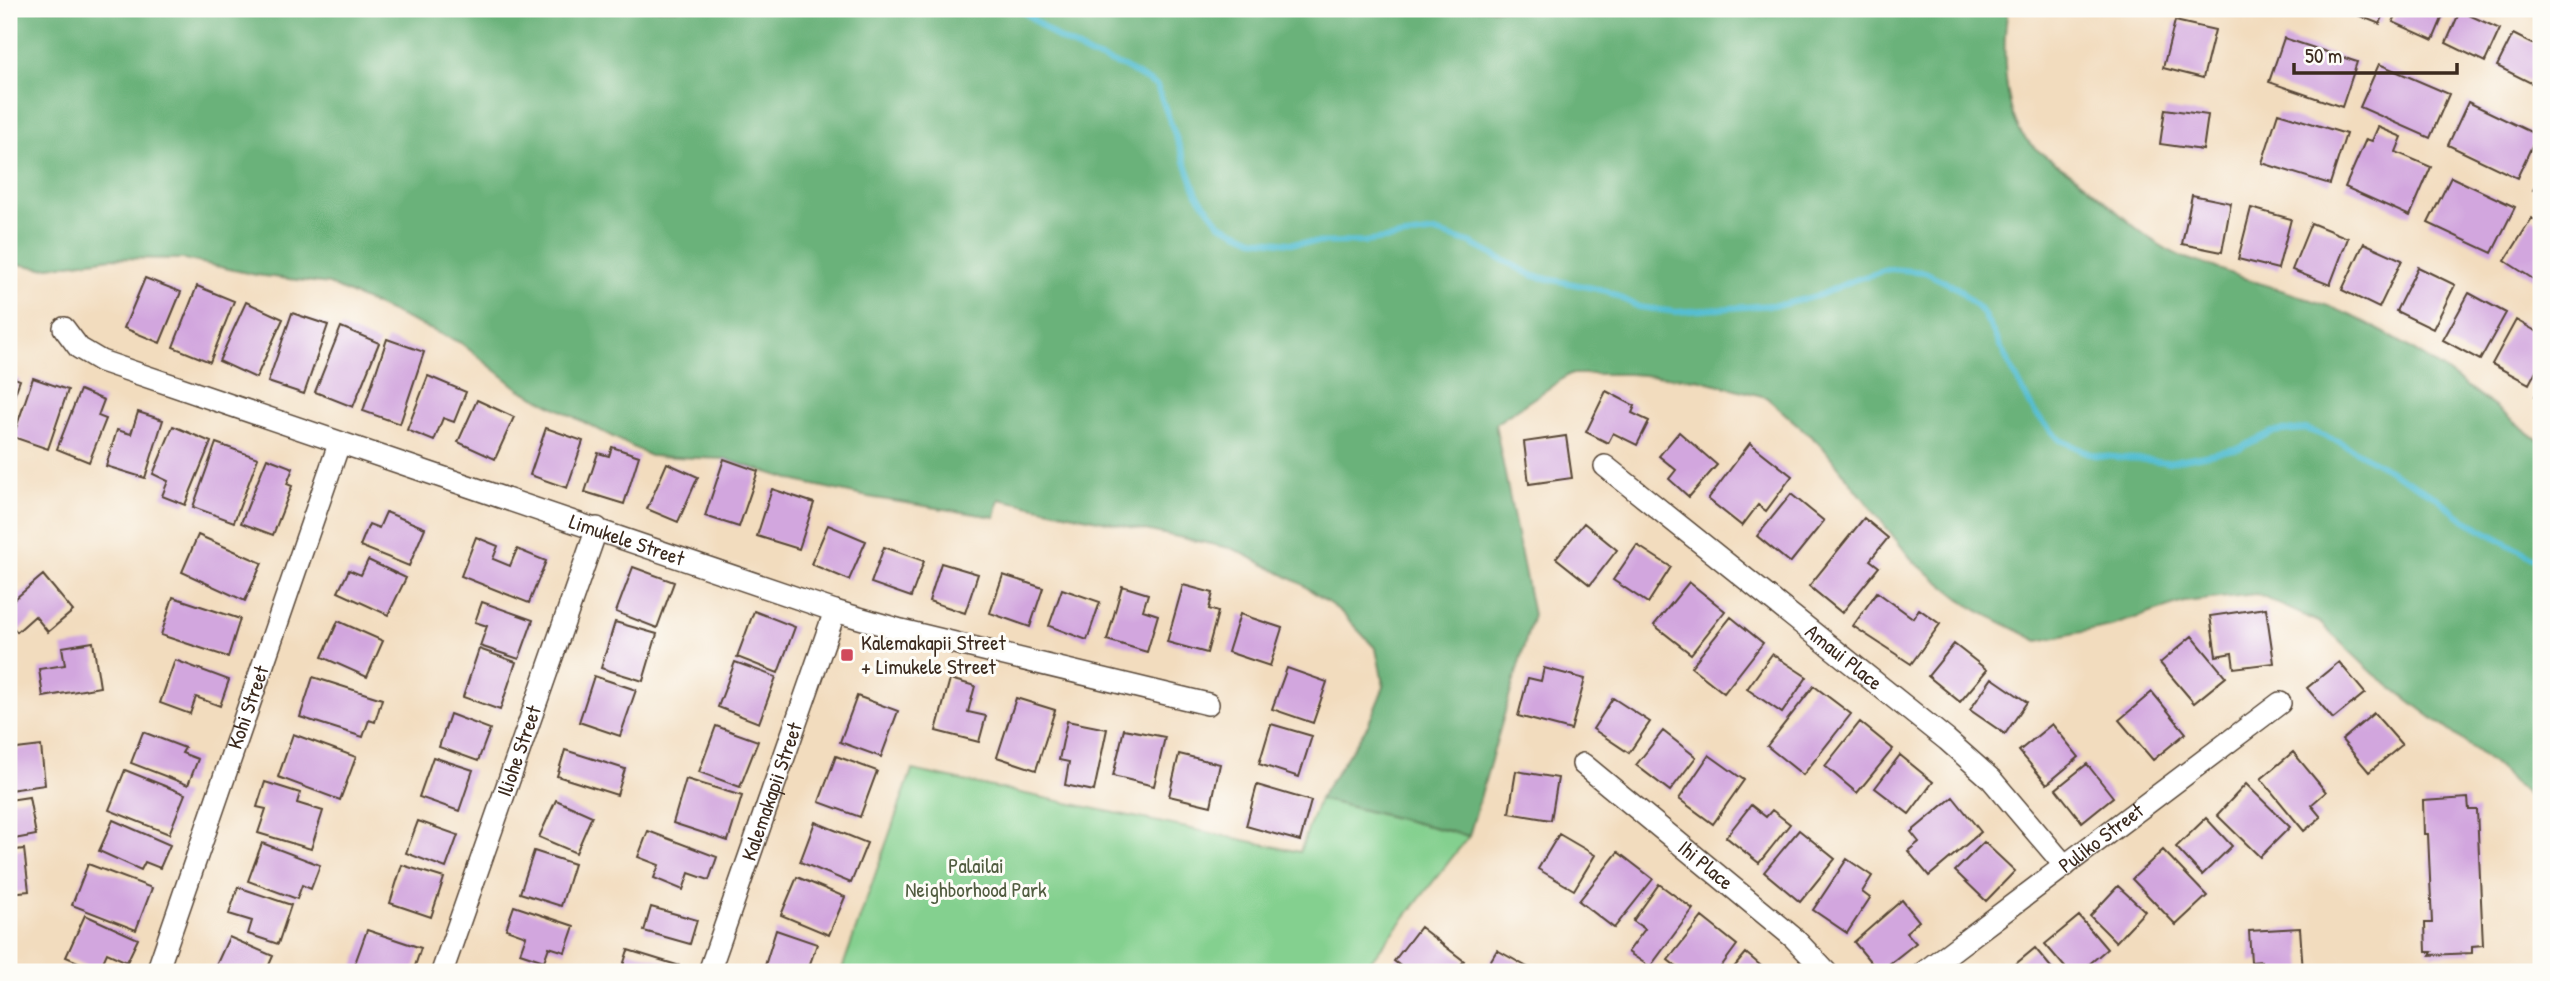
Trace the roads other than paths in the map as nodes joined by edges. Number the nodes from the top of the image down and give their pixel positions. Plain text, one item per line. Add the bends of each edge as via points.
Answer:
1 (64, 328) dead end
2 (339, 444) junction
3 (1605, 466) dead end
4 (597, 528) junction
5 (835, 611) junction
6 (2280, 703) dead end
7 (1208, 704) dead end
8 (1583, 764) dead end
9 (2066, 866) junction
10 (157, 972) edge
11 (442, 972) edge
12 (709, 972) edge
13 (1826, 972) edge
14 (1924, 972) edge

1 - 2 street, Limukele Street via 79,348 101,361
2 - 4 street, Limukele Street
2 - 10 street, Kohi Street
3 - 9 street, Amaui Place via 1947,740 1991,779
4 - 5 street, Limukele Street
4 - 11 street, Iliohe Street
5 - 7 street, Limukele Street
5 - 12 street, Kalemakapii Street
6 - 9 street, Puliko Street
8 - 13 street, Ihi Place via 1794,938
9 - 14 street, Puliko Street

